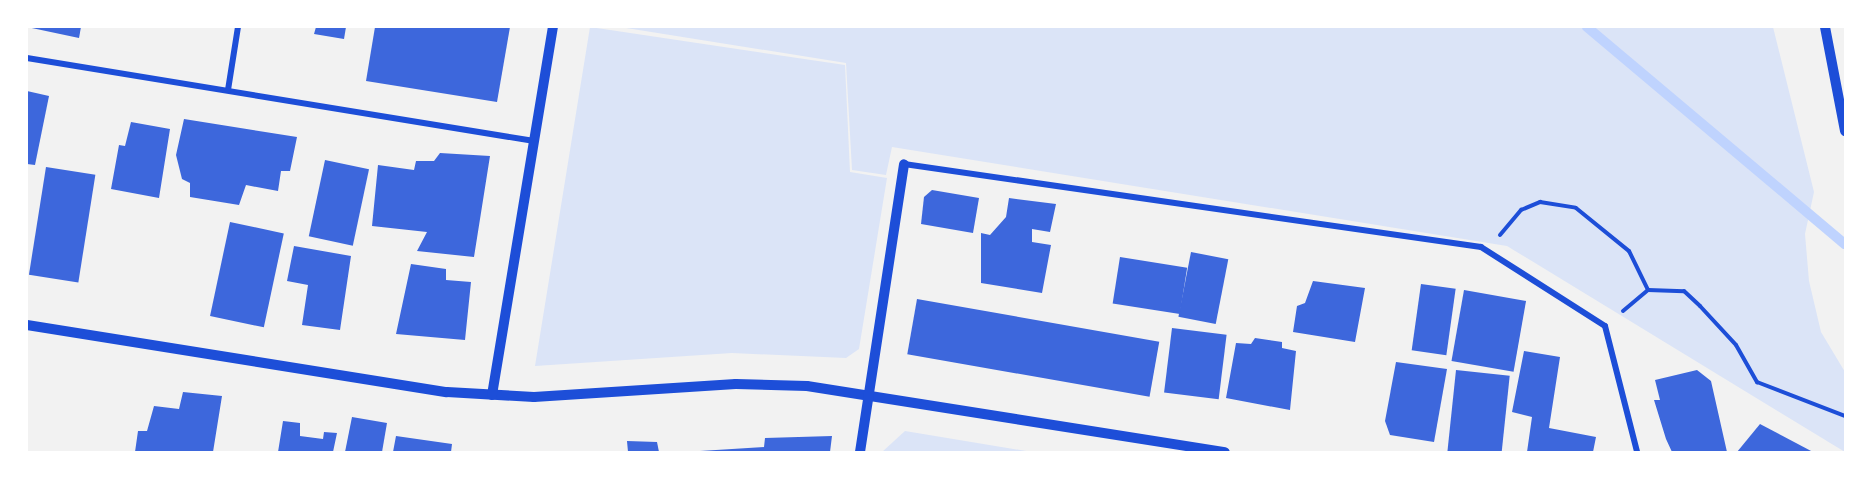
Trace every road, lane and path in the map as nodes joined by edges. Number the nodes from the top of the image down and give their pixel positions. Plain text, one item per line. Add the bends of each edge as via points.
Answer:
1 (238, 27) edge
2 (553, 27) edge
3 (1825, 27) edge
4 (27, 58) edge
5 (228, 90) junction
6 (1845, 131) edge
7 (534, 141) junction
8 (904, 164) joint
9 (1498, 239) dead end
10 (1648, 290) junction
11 (1623, 311) dead end
12 (27, 326) edge
13 (868, 394) junction
14 (492, 395) junction
15 (1845, 416) edge
16 (860, 452) edge
17 (1225, 452) edge
18 (1637, 452) edge

1 - 5 street
2 - 7 street
3 - 6 street
4 - 5 street
5 - 7 street
7 - 14 street
8 - 13 street
8 - 18 street via 1481,247 1605,326
9 - 10 path via 1521,210 1540,202 1576,208 1629,251
10 - 11 path
10 - 15 path via 1684,291 1736,345 1756,382
12 - 14 street via 402,386
13 - 14 street via 736,384 598,396
13 - 16 street
13 - 17 street

